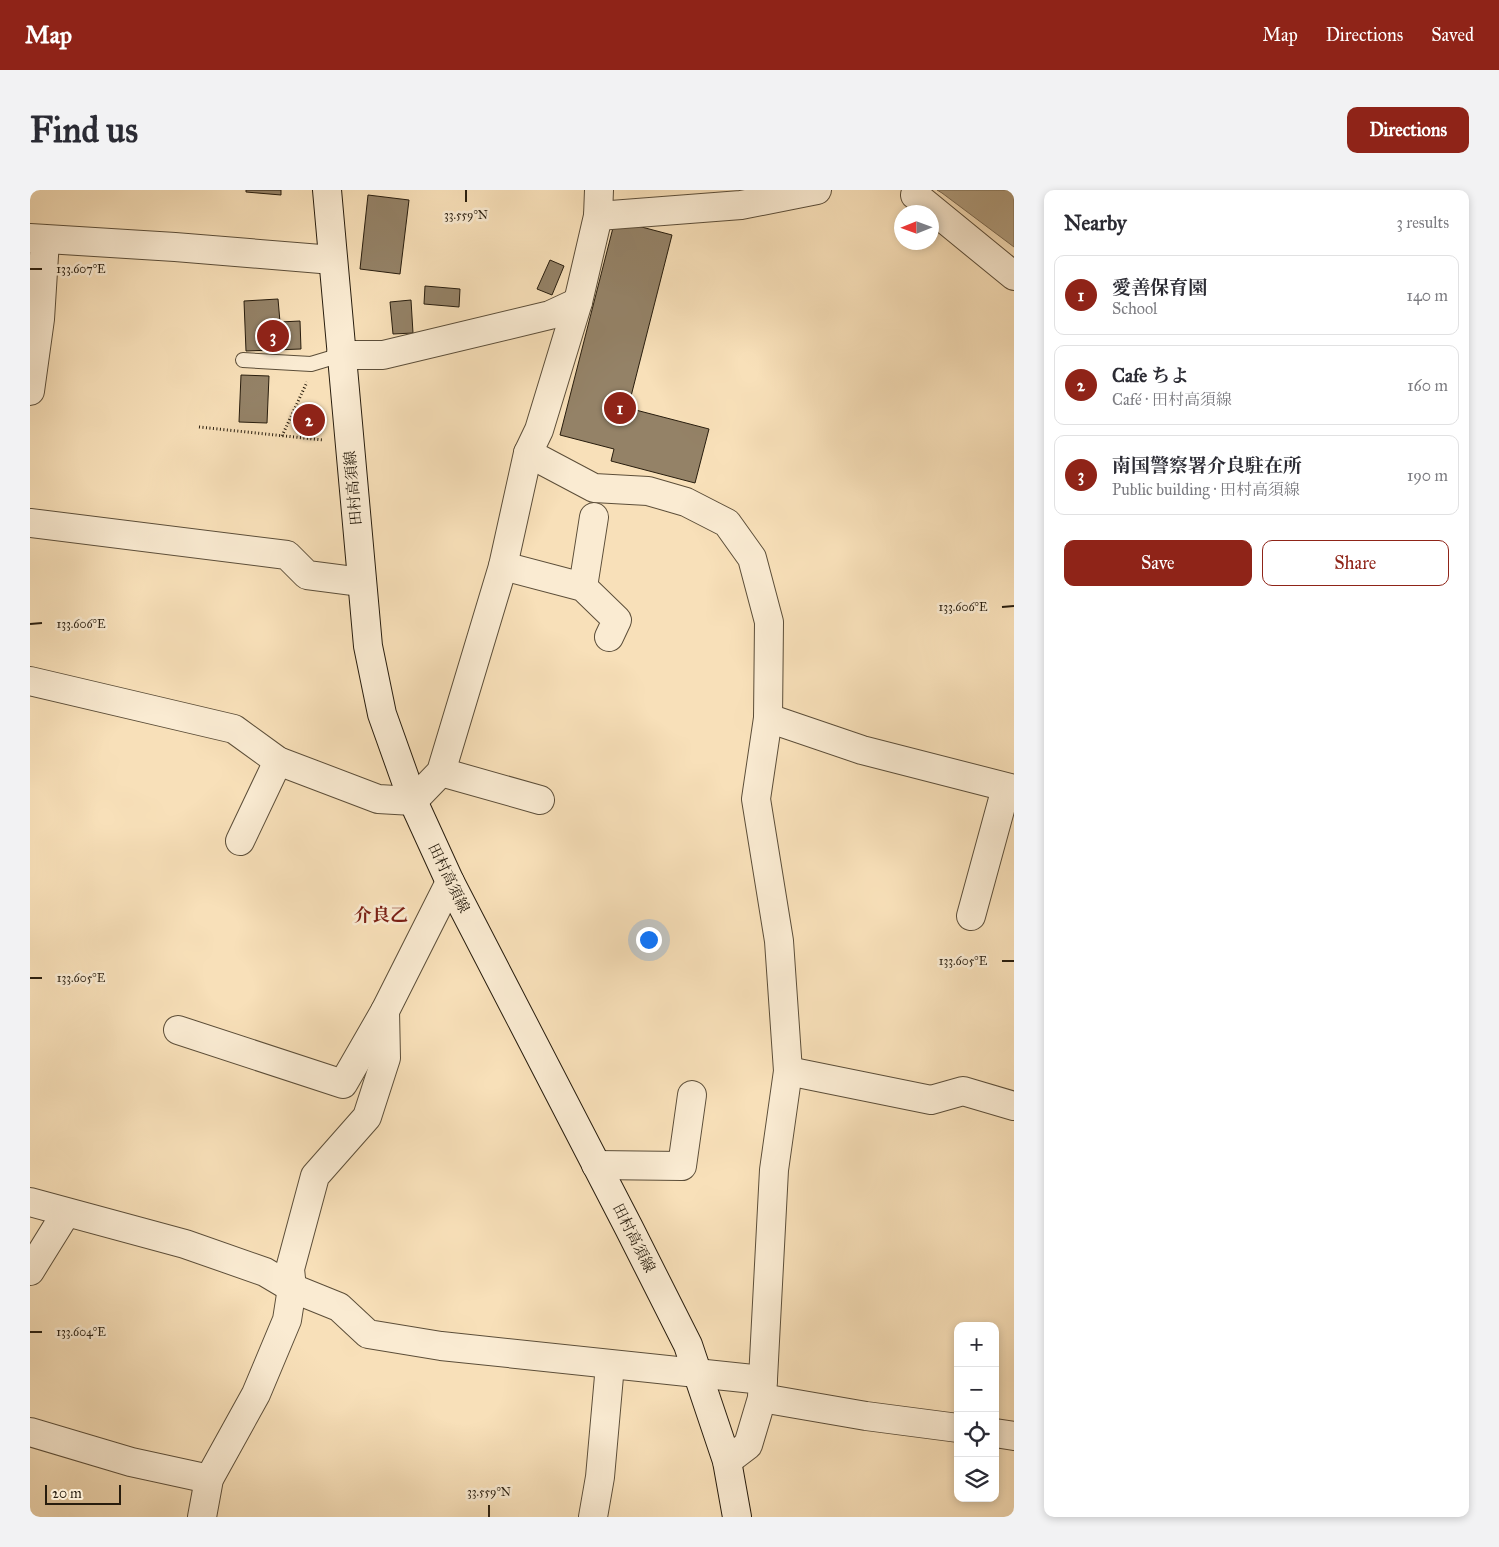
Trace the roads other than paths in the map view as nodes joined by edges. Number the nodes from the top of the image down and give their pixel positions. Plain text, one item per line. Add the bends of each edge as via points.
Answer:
1 (327, 190) edge
2 (817, 190) edge
3 (912, 192) edge
4 (599, 203) edge
5 (38, 239) edge
6 (333, 260) junction
7 (1014, 276) edge
8 (578, 302) junction
9 (342, 355) junction
10 (242, 360) dead end
11 (30, 391) edge
12 (528, 453) junction
13 (594, 517) dead end
14 (30, 523) edge
15 (502, 566) junction
16 (361, 582) junction
17 (583, 587) junction
18 (609, 637) dead end
19 (30, 681) edge
20 (768, 718) junction
21 (278, 761) junction
22 (441, 772) junction
23 (1010, 788) edge
24 (540, 800) dead end
25 (413, 801) junction
26 (240, 840) dead end
27 (450, 882) junction
28 (971, 916) dead end
29 (386, 1011) junction
30 (178, 1030) dead end
31 (788, 1071) junction
32 (692, 1095) dead end
33 (1014, 1106) edge
34 (596, 1165) junction
35 (30, 1202) edge
36 (66, 1213) junction
37 (30, 1271) edge
38 (292, 1288) junction
39 (610, 1365) junction
40 (698, 1374) junction
41 (762, 1389) junction
42 (954, 1427) edge
43 (30, 1432) edge
44 (999, 1434) edge
45 (1014, 1436) edge
46 (727, 1460) junction
47 (209, 1479) junction
48 (202, 1517) edge
49 (594, 1517) edge
50 (737, 1517) edge

1 - 6 street, 田村高須線
2 - 4 street via 741,206
3 - 7 street
4 - 8 street
5 - 6 street
5 - 11 street via 40,319
6 - 9 street, 田村高須線
8 - 9 street via 550,316 383,355
8 - 12 street via 539,430
9 - 10 lane via 311,364
9 - 16 street, 田村高須線
12 - 15 street
12 - 20 street via 594,488 648,490 686,502 727,523 752,558 769,622
13 - 17 street
14 - 16 street via 287,555 307,575
15 - 17 street
15 - 22 street
16 - 25 street, 田村高須線 via 368,646 382,714
17 - 18 street via 617,620
19 - 21 street via 234,729
20 - 23 street via 862,750
20 - 31 street via 756,799 779,941
21 - 25 street via 378,799
21 - 26 street
22 - 24 street
22 - 25 street
23 - 28 street
25 - 27 street, 田村高須線
27 - 29 street
27 - 34 street, 田村高須線
29 - 30 street via 343,1084
29 - 38 street via 386,1058 368,1117 315,1176 290,1269
31 - 33 street via 931,1100 963,1091
31 - 41 street via 774,1170
32 - 34 street via 682,1166
34 - 40 street, 田村高須線 via 688,1345
35 - 36 street
36 - 37 street
36 - 38 street via 185,1244 265,1272
38 - 39 street via 339,1307 368,1334 441,1346
38 - 47 street via 287,1320 256,1394
39 - 40 street
39 - 49 street
40 - 41 street
40 - 46 street, 田村高須線
41 - 42 street via 866,1416
41 - 46 street via 748,1445
43 - 47 street via 131,1462
44 - 45 street
46 - 50 street, 田村高須線
47 - 48 street

